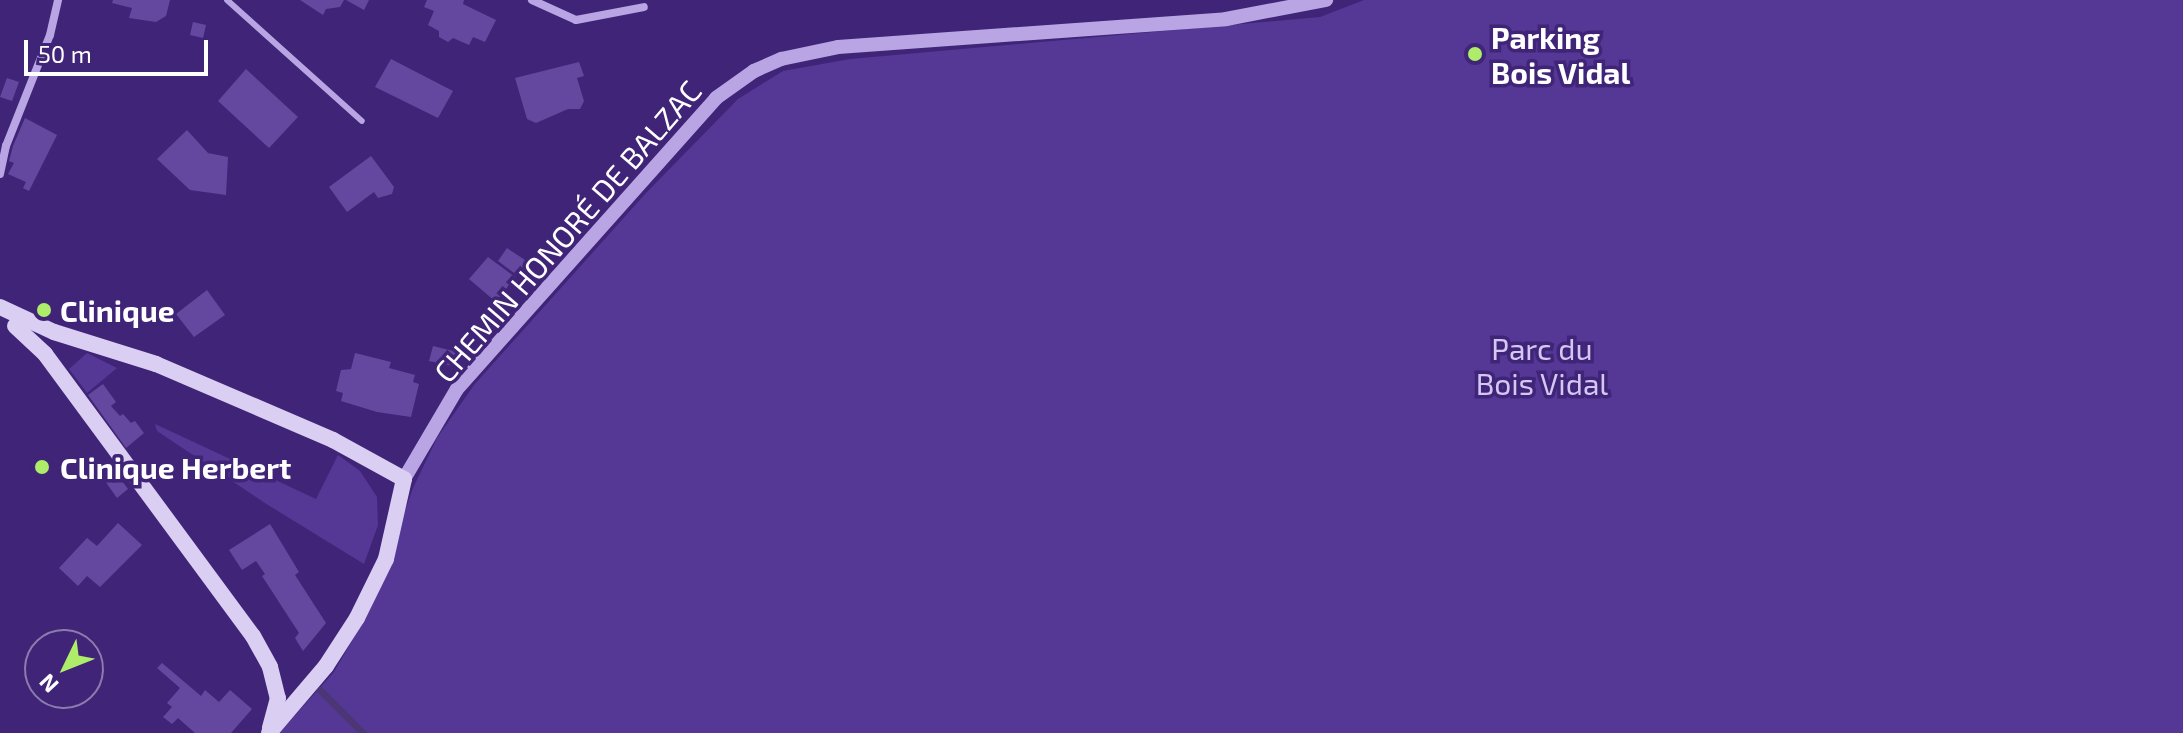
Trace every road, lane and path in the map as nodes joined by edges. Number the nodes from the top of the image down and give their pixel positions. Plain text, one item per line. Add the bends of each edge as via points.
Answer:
1 (58, 0) edge
2 (227, 0) edge
3 (532, 0) edge
4 (1326, 0) edge
5 (644, 7) dead end
6 (362, 121) dead end
7 (0, 174) edge
8 (0, 307) edge
9 (11, 321) edge
10 (404, 479) junction
11 (269, 733) edge

1 - 7 street
2 - 6 lane
3 - 5 street via 576,20
4 - 10 street, CHEMIN HONORÉ DE BALZAC via 1226,19 838,47 781,59 754,71 716,98 457,389
8 - 9 main road
9 - 10 main road via 156,364 333,440
9 - 11 main road via 45,354 253,636 270,667 278,698
10 - 11 main road via 386,559 357,618 326,666

